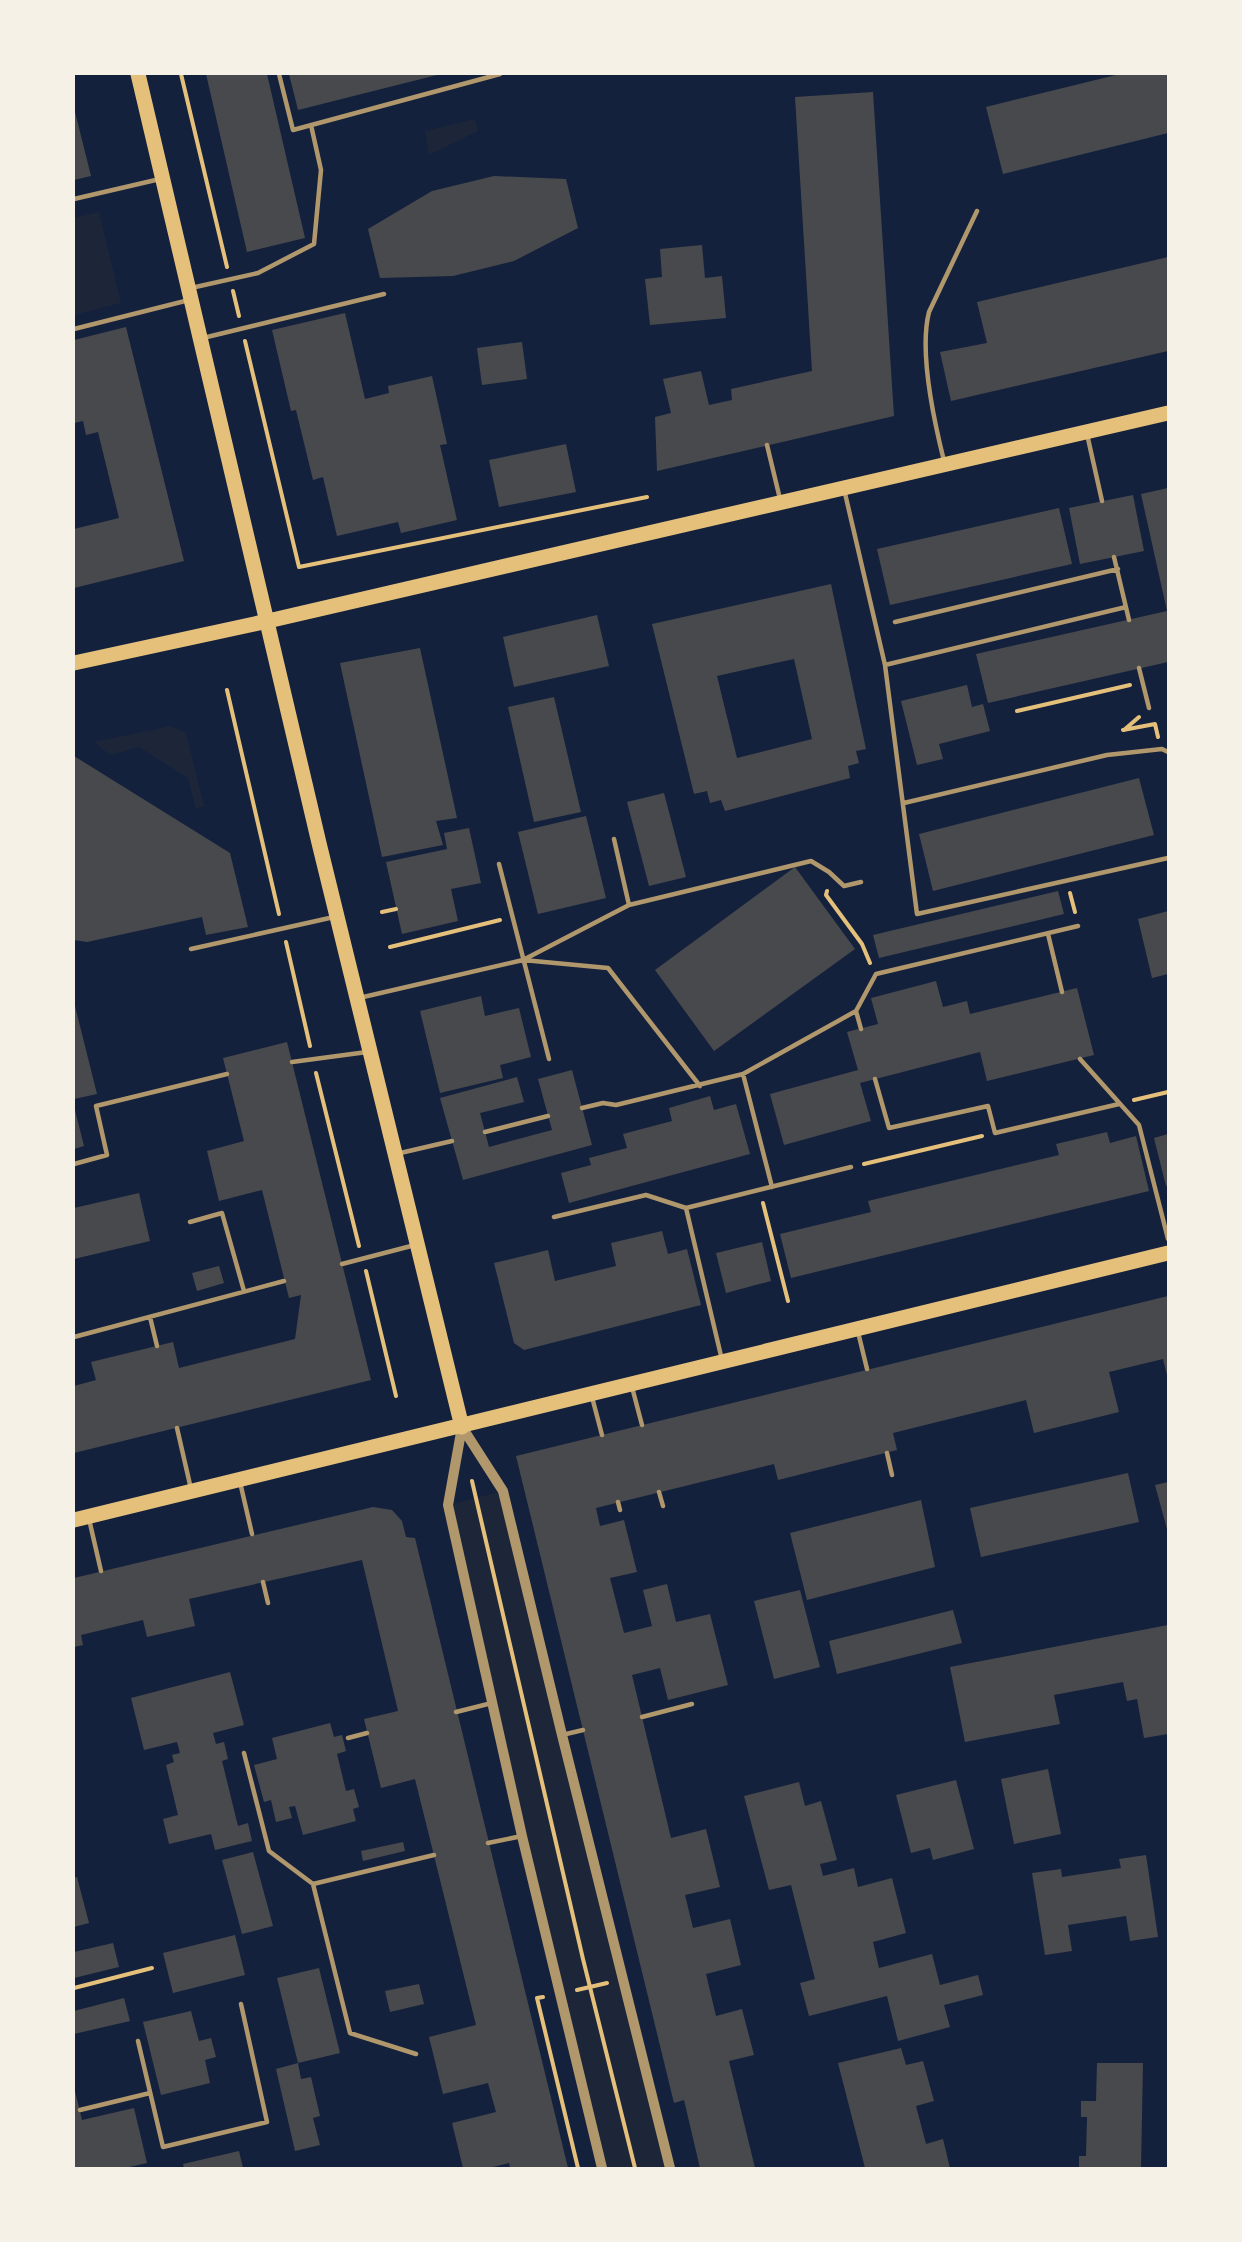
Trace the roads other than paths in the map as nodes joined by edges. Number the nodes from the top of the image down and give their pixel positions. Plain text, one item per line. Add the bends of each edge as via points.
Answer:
1 (138, 74) edge
2 (279, 74) edge
3 (500, 74) edge
4 (311, 125) junction
5 (163, 178) junction
6 (74, 199) edge
7 (977, 212) dead end
8 (190, 294) junction
9 (384, 294) dead end
10 (74, 329) edge
11 (201, 338) junction
12 (1168, 413) edge
13 (1086, 432) junction
14 (767, 445) dead end
15 (945, 464) junction
16 (844, 487) junction
17 (1102, 501) dead end
18 (780, 502) junction
19 (1114, 557) dead end
20 (1118, 569) junction
21 (1126, 607) junction
22 (1129, 620) dead end
23 (268, 621) junction
24 (895, 622) dead end
25 (74, 663) edge
26 (885, 666) junction
27 (1139, 668) dead end
28 (1149, 708) dead end
29 (1168, 752) edge
30 (904, 803) junction
31 (614, 839) dead end
32 (1168, 858) edge
33 (499, 864) dead end
34 (861, 882) dead end
35 (629, 905) junction
36 (337, 916) junction
37 (1078, 926) road end
38 (1048, 934) junction
39 (191, 949) dead end
40 (523, 960) junction
41 (1062, 992) dead end
42 (357, 998) junction
43 (856, 1011) junction
44 (861, 1029) dead end
45 (370, 1052) junction
46 (549, 1059) dead end
47 (1080, 1059) dead end
48 (292, 1062) dead end
49 (228, 1074) dead end
50 (743, 1074) junction
51 (875, 1079) dead end
52 (700, 1086) junction
53 (1119, 1104) junction
54 (582, 1108) dead end
55 (548, 1116) dead end
56 (485, 1132) dead end
57 (452, 1141) dead end
58 (395, 1154) junction
59 (74, 1164) edge
60 (851, 1167) road end
61 (772, 1187) junction
62 (686, 1208) junction
63 (554, 1217) dead end
64 (190, 1222) dead end
65 (1168, 1239) edge
66 (417, 1245) junction
67 (1168, 1253) edge
68 (342, 1264) dead end
69 (284, 1281) dead end
70 (244, 1292) junction
71 (150, 1317) junction
72 (858, 1329) junction
73 (74, 1337) edge
74 (157, 1346) dead end
75 (722, 1363) junction
76 (867, 1369) dead end
77 (632, 1385) junction
78 (592, 1395) junction
79 (642, 1425) dead end
80 (462, 1427) junction
81 (177, 1428) dead end
82 (602, 1435) dead end
83 (886, 1453) dead end
84 (892, 1475) dead end
85 (239, 1480) junction
86 (192, 1492) junction
87 (659, 1492) dead end
88 (618, 1502) dead end
89 (663, 1506) dead end
90 (620, 1510) dead end
91 (81, 1518) edge
92 (252, 1534) dead end
93 (101, 1571) dead end
94 (263, 1582) dead end
95 (268, 1603) dead end
96 (492, 1703) junction
97 (692, 1704) dead end
98 (456, 1712) dead end
99 (642, 1717) dead end
100 (583, 1730) dead end
101 (367, 1732) dead end
102 (562, 1735) junction
103 (348, 1738) dead end
104 (244, 1753) dead end
105 (522, 1836) junction
106 (488, 1843) dead end
107 (434, 1855) dead end
108 (314, 1884) junction
109 (241, 2004) dead end
110 (138, 2041) dead end
111 (416, 2054) dead end
112 (150, 2093) junction
113 (80, 2110) dead end
114 (602, 2169) edge
115 (670, 2169) edge

1 - 5 main road
2 - 4 lane via 293,130
3 - 4 lane
4 - 8 lane via 321,170 314,244 258,273 230,278
5 - 6 lane
5 - 8 main road
7 - 15 lane via 929,312 925,329 936,429
8 - 10 lane
8 - 11 main road
9 - 11 lane
11 - 23 main road
12 - 13 main road
13 - 15 main road
13 - 17 lane
14 - 18 lane
15 - 16 main road
16 - 18 main road
16 - 26 lane
18 - 23 main road
19 - 20 lane
20 - 21 lane
20 - 24 lane
21 - 22 lane
21 - 26 lane
23 - 25 main road
23 - 36 main road
26 - 30 lane
27 - 28 lane
29 - 30 lane via 1162,749 1107,755
30 - 32 lane via 918,914
31 - 35 lane
33 - 40 lane
34 - 35 lane via 844,886 811,861
35 - 40 lane
36 - 39 lane
36 - 42 main road
37 - 38 lane
38 - 41 lane
38 - 43 lane via 876,974
40 - 42 lane
40 - 46 lane
40 - 52 lane via 608,968
42 - 45 main road
43 - 44 lane
43 - 50 lane
45 - 48 lane
45 - 58 main road
47 - 53 lane
49 - 59 lane via 96,1106 107,1155
50 - 52 lane
50 - 61 lane
51 - 53 lane via 889,1128 988,1106 995,1133
52 - 54 lane via 616,1105 603,1103
53 - 65 lane via 1139,1125
55 - 56 lane
57 - 58 lane
58 - 66 main road
60 - 61 lane
61 - 62 lane
62 - 63 lane via 646,1195
62 - 75 lane
64 - 70 lane via 222,1213
66 - 68 lane
66 - 80 main road
67 - 72 main road
69 - 70 lane
70 - 71 lane
71 - 73 lane
71 - 74 lane
72 - 75 main road
72 - 76 lane
75 - 77 main road
77 - 78 main road
77 - 79 lane
78 - 80 main road
78 - 82 lane
80 - 85 main road
80 - 96 street via 448,1505
80 - 102 street via 503,1491
81 - 86 lane
83 - 84 lane
85 - 86 main road
85 - 92 lane
86 - 91 main road
87 - 89 lane
88 - 90 lane
91 - 93 lane
94 - 95 lane
96 - 98 lane
96 - 105 street
97 - 99 lane
100 - 102 lane
101 - 103 lane
102 - 115 street
104 - 108 lane via 269,1851
105 - 106 lane
105 - 114 street
107 - 108 lane
108 - 111 lane via 350,2033
109 - 112 lane via 267,2122 163,2147
110 - 112 lane
112 - 113 lane

